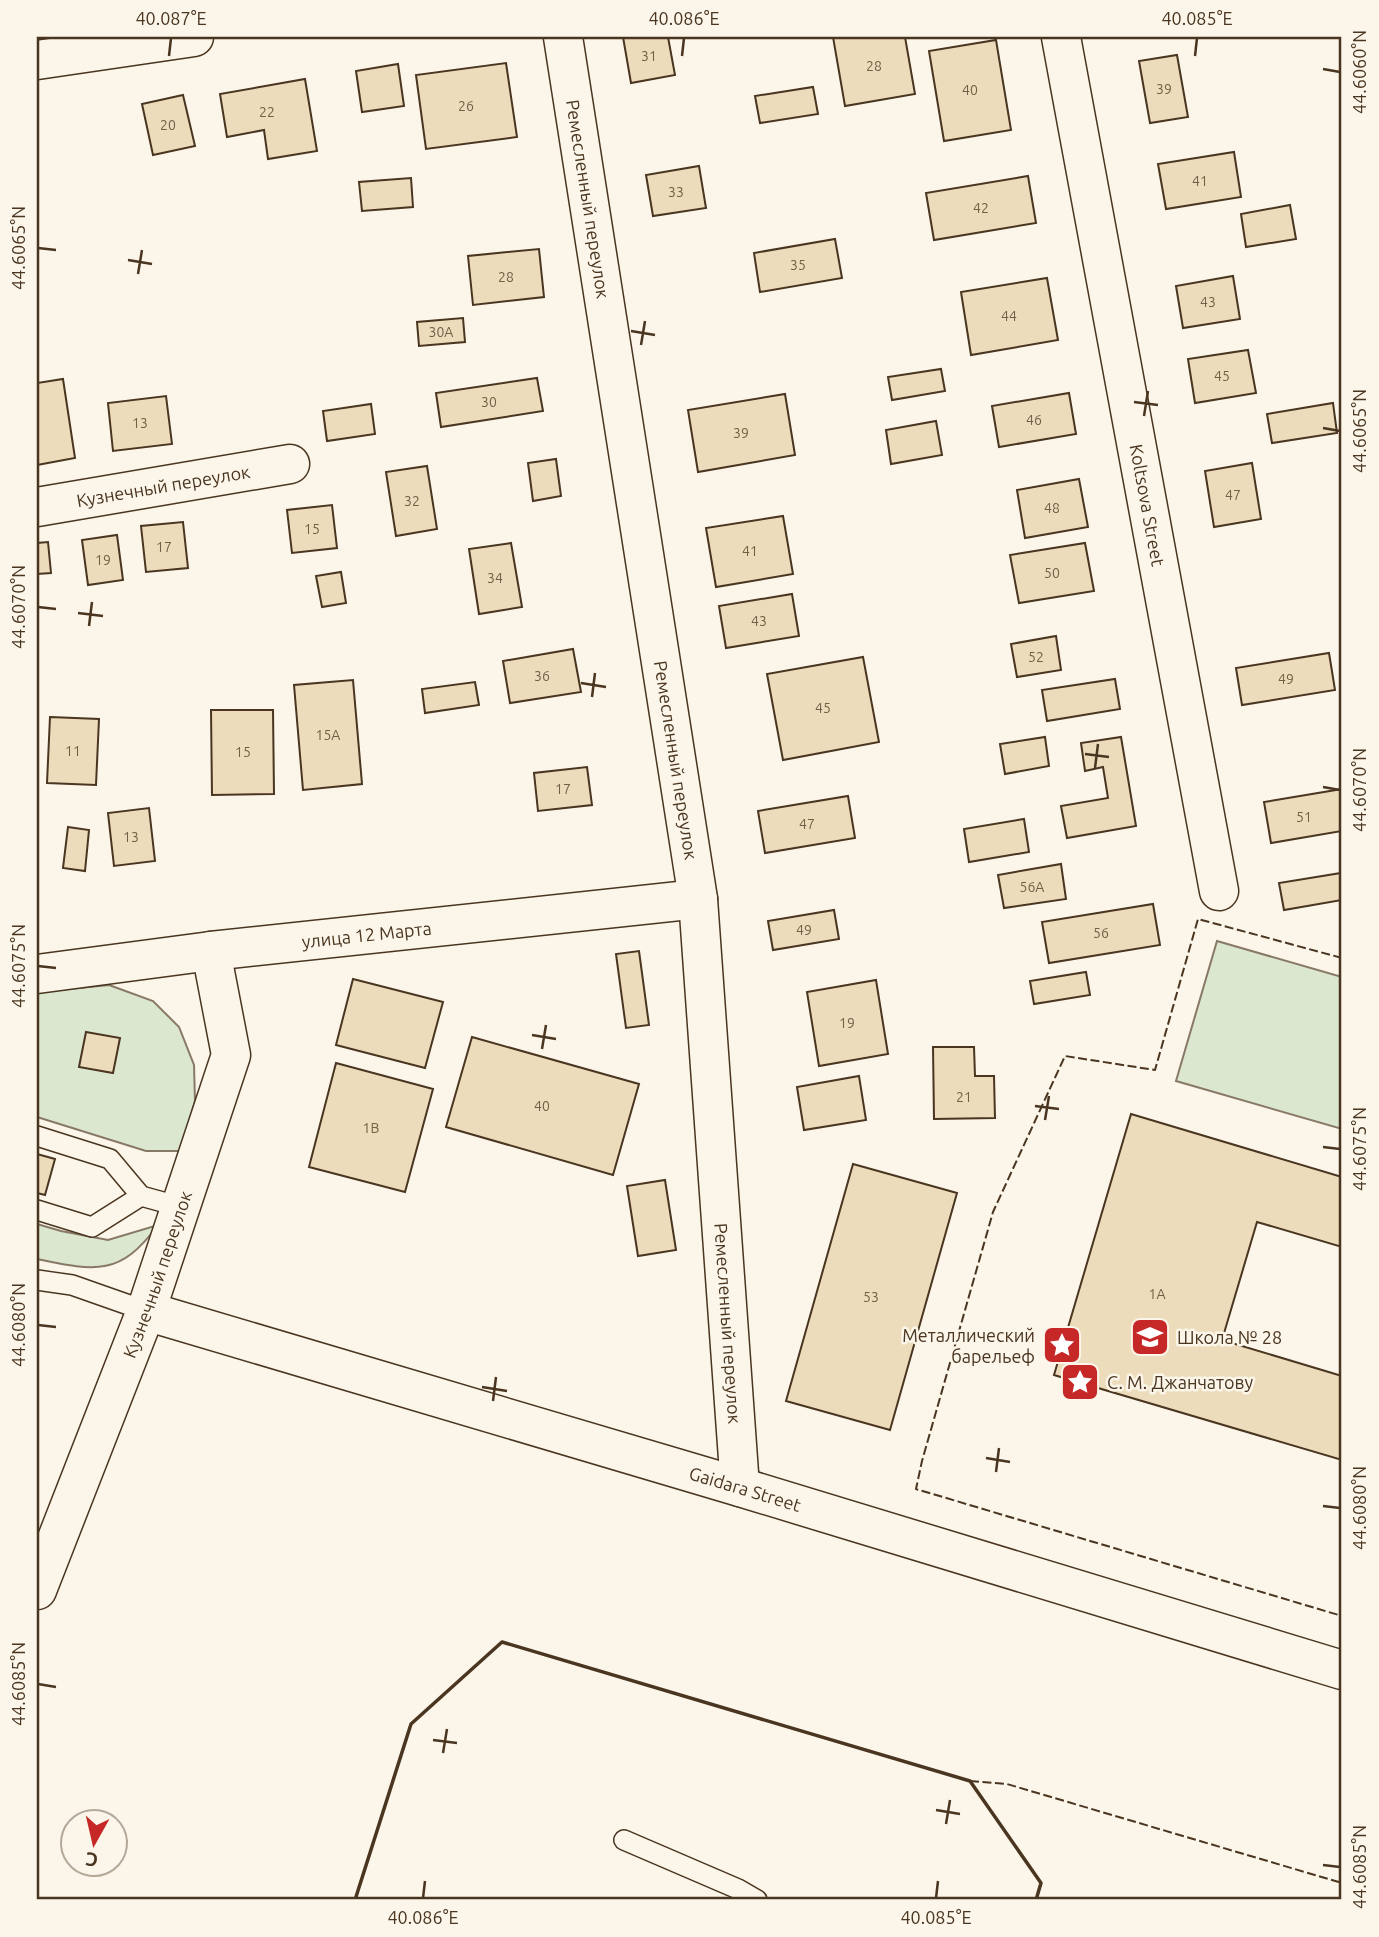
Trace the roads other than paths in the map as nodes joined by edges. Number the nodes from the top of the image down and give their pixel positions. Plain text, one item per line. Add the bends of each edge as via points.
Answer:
1 (194, 37) edge
2 (563, 37) edge
3 (1061, 37) edge
4 (37, 60) edge
5 (290, 464) dead end
6 (37, 507) edge
7 (1219, 891) dead end
8 (698, 899) junction
9 (211, 951) junction
10 (37, 974) edge
11 (37, 1136) edge
12 (141, 1196) junction
13 (181, 1207) junction
14 (37, 1210) edge
15 (37, 1280) edge
16 (146, 1311) junction
17 (740, 1487) junction
18 (37, 1590) edge
19 (1342, 1670) edge
20 (624, 1840) dead end
21 (757, 1900) edge

1 - 4 street
2 - 8 street, Ремесленный переулок
3 - 7 street, Koltsova Street
5 - 6 street, Кузнечный переулок
8 - 9 street, улица 12 Марта
8 - 17 street, Ремесленный переулок
9 - 10 street, улица 12 Марта
9 - 13 street, Кузнечный переулок via 231,1055
11 - 12 lane via 110,1158
12 - 13 lane
12 - 14 lane via 92,1227
13 - 16 street, Кузнечный переулок
15 - 16 lane via 72,1285
16 - 17 street, Gaidara Street
16 - 18 street, Кузнечный переулок
17 - 19 street, Gaidara Street
20 - 21 lane

